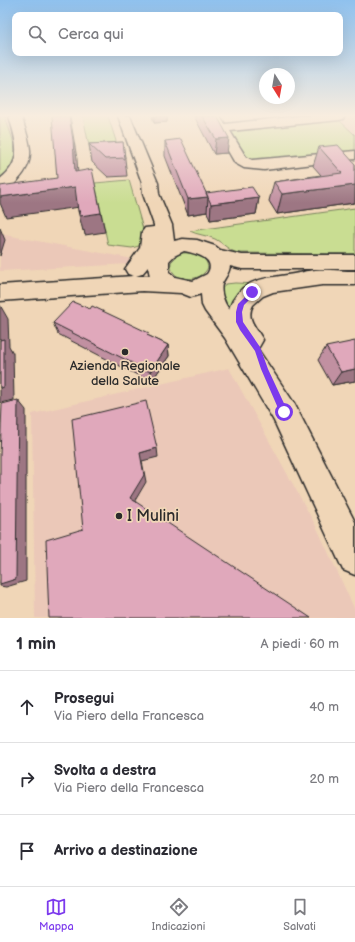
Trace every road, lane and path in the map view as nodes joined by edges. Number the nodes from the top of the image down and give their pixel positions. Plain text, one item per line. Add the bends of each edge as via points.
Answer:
1 (23, 145) edge
2 (134, 145) edge
3 (231, 145) edge
4 (355, 155) edge
5 (0, 187) edge
6 (150, 189) junction
7 (193, 245) junction
8 (216, 256) junction
9 (162, 258) junction
10 (355, 262) edge
11 (135, 269) junction
12 (322, 278) junction
13 (355, 278) edge
14 (0, 279) edge
15 (214, 280) junction
16 (178, 284) junction
17 (0, 293) edge
18 (233, 331) junction
19 (284, 412) junction
20 (355, 558) edge

1 - 5 street via 25,153 18,172
2 - 6 street
3 - 4 street via 243,163 255,166
6 - 7 street via 162,198 182,236
6 - 9 street via 163,225
6 - 11 street via 143,204 153,241 151,248
7 - 8 street via 202,247
7 - 9 street via 179,246
8 - 10 street via 242,262
8 - 15 street via 220,270
9 - 11 street
9 - 16 street via 160,275
11 - 14 street
12 - 13 street
12 - 15 street
12 - 19 street via 272,284 252,292 241,304 239,312 242,328 258,349
15 - 16 street via 202,287 191,289
15 - 18 street via 213,305
16 - 17 street via 142,283
16 - 18 street
18 - 19 street
19 - 20 street

